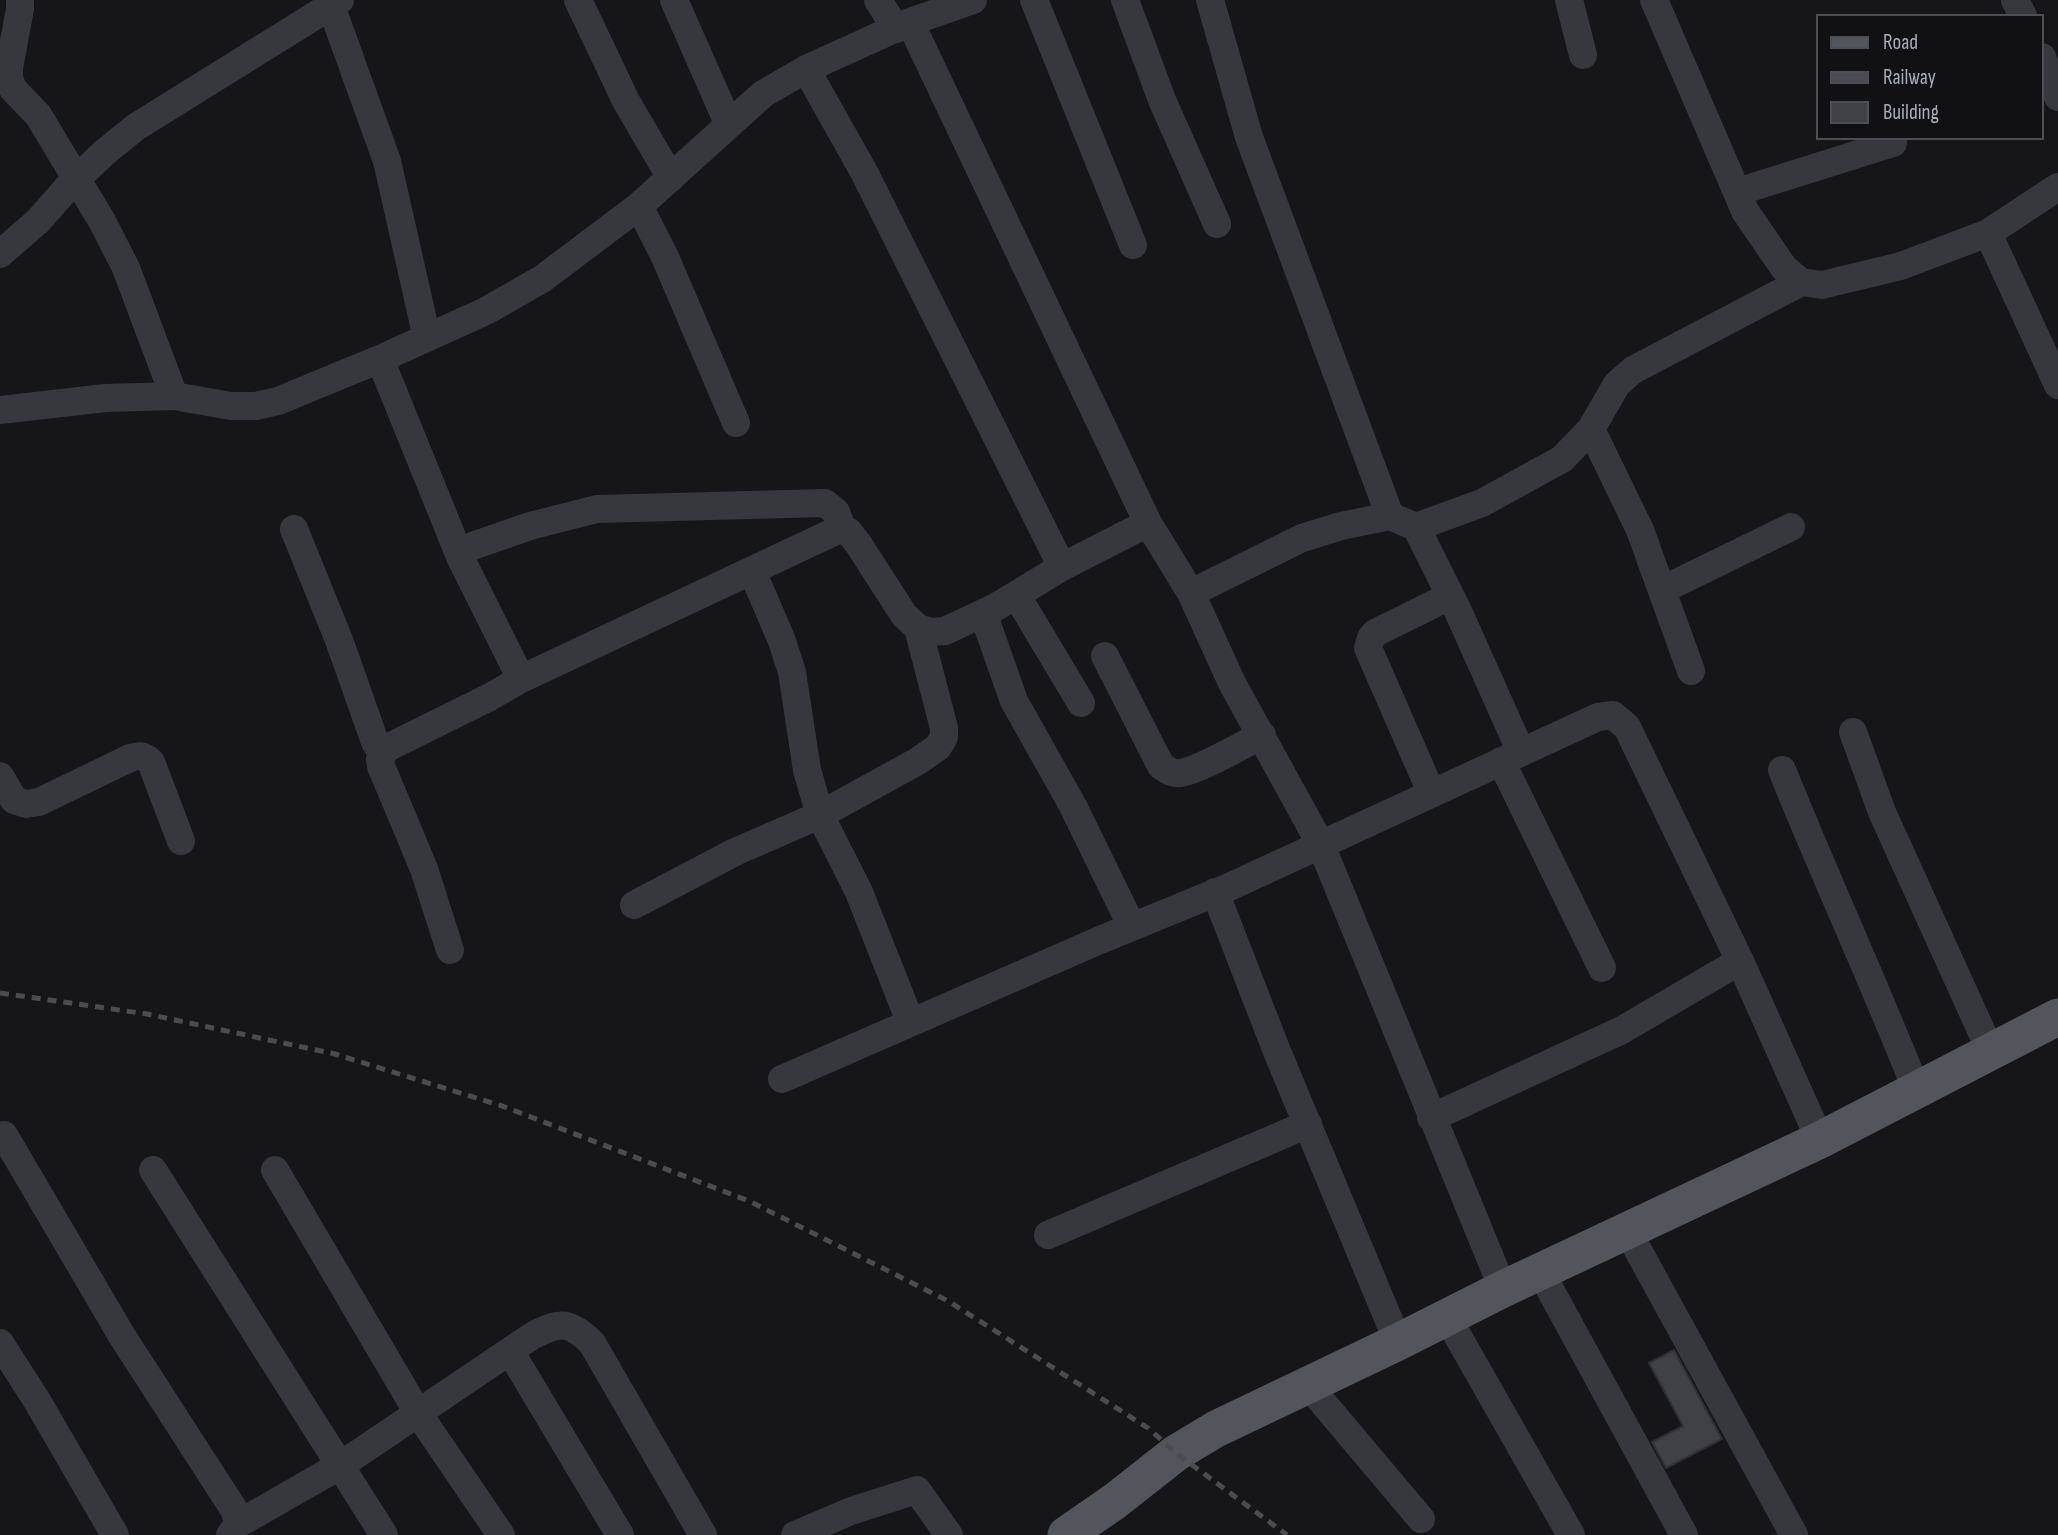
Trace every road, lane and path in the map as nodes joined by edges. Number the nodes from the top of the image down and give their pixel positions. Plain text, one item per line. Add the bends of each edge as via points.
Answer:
1 (20, 0) edge
2 (578, 0) edge
3 (674, 0) edge
4 (878, 0) edge
5 (973, 0) edge
6 (1034, 0) edge
7 (1125, 0) edge
8 (1210, 0) edge
9 (1569, 0) edge
10 (1654, 0) edge
11 (326, 5) edge
12 (938, 5) edge
13 (903, 25) junction
14 (1583, 55) dead end
15 (2044, 62) edge
16 (806, 69) junction
17 (2058, 97) edge
18 (729, 125) junction
19 (1893, 143) dead end
20 (671, 178) junction
21 (77, 179) junction
22 (2058, 187) edge
23 (1737, 192) junction
24 (639, 206) junction
25 (1217, 224) dead end
26 (1988, 233) junction
27 (1133, 245) dead end
28 (0, 254) edge
29 (1801, 282) junction
30 (427, 338) junction
31 (380, 359) junction
32 (2058, 383) edge
33 (174, 396) junction
34 (0, 410) edge
35 (736, 424) dead end
36 (1591, 429) junction
37 (1390, 516) junction
38 (1148, 523) junction
39 (1416, 527) junction
40 (1791, 527) dead end
41 (842, 528) junction
42 (294, 529) dead end
43 (458, 551) junction
44 (1062, 567) junction
45 (752, 571) junction
46 (1662, 590) junction
47 (1191, 593) junction
48 (1017, 596) junction
49 (1450, 596) junction
50 (984, 613) junction
51 (918, 628) junction
52 (1105, 656) dead end
53 (1691, 671) dead end
54 (521, 679) junction
55 (1081, 703) dead end
56 (1853, 732) dead end
57 (1262, 735) junction
58 (382, 753) junction
59 (1511, 756) junction
60 (1782, 770) dead end
61 (0, 776) edge
62 (1432, 792) junction
63 (820, 815) junction
64 (181, 841) dead end
65 (1321, 845) junction
66 (1215, 892) junction
67 (634, 905) dead end
68 (1132, 927) junction
69 (450, 950) dead end
70 (1740, 961) junction
71 (1602, 968) dead end
72 (2058, 1017) edge
73 (910, 1021) junction
74 (1990, 1051) junction
75 (782, 1079) dead end
76 (1916, 1089) junction
77 (1432, 1118) junction
78 (1307, 1124) junction
79 (4, 1135) dead end
80 (1820, 1140) junction
81 (153, 1170) dead end
82 (275, 1170) dead end
83 (1627, 1230) junction
84 (1048, 1235) dead end
85 (1539, 1271) junction
86 (1503, 1289) junction
87 (1447, 1317) junction
88 (1398, 1342) junction
89 (0, 1343) edge
90 (510, 1351) junction
91 (1308, 1385) junction
92 (418, 1413) junction
93 (341, 1465) junction
94 (1421, 1519) dead end
95 (234, 1529) edge
96 (115, 1535) edge
97 (384, 1535) edge
98 (501, 1535) edge
99 (620, 1535) edge
100 (703, 1535) edge
101 (795, 1535) edge
102 (949, 1535) edge
103 (1066, 1535) edge
104 (1571, 1535) edge
105 (1684, 1535) edge
106 (1794, 1535) edge

1 - 21 street via 9,78
2 - 20 street via 626,101
3 - 18 street
4 - 13 street
5 - 12 street
6 - 27 street
7 - 25 street
8 - 37 street via 1249,137
9 - 14 street
10 - 23 street
11 - 21 street via 136,127
11 - 30 street via 387,161
12 - 13 street
13 - 16 street
13 - 38 street
15 - 17 street
16 - 18 street via 763,94
16 - 44 street via 864,172
18 - 20 street
19 - 23 street
20 - 24 street
21 - 28 street
21 - 33 street via 126,268
22 - 26 street
23 - 29 street via 1784,268
24 - 30 street via 542,279
24 - 35 street
26 - 29 street via 1847,281
26 - 32 street
29 - 36 street via 1633,370 1617,384
30 - 31 street
31 - 33 street via 256,406
31 - 43 street
33 - 34 street via 105,398
36 - 39 street via 1562,459 1513,487
36 - 46 street via 1630,506
37 - 39 street
37 - 47 street via 1302,538
38 - 44 street
38 - 47 street
39 - 49 street
40 - 46 street
41 - 43 street via 836,512 825,503 597,509
41 - 45 street
41 - 51 street
42 - 58 street
43 - 54 street
44 - 48 street
45 - 54 street
45 - 63 street via 792,672 807,770
46 - 53 street
47 - 57 street via 1232,683
48 - 50 street
48 - 55 street
49 - 59 street
49 - 62 street via 1375,633 1368,648
50 - 51 street via 945,631
50 - 68 street via 1014,701 1073,806
51 - 63 street via 944,737 918,761
52 - 57 street via 1160,765 1168,772 1193,768
54 - 58 street
56 - 74 street via 1882,812
57 - 65 street
58 - 69 street via 381,765 424,869
59 - 62 street
59 - 70 street via 1598,717 1612,715 1620,720
59 - 71 street
60 - 76 street
61 - 64 street via 14,800 26,804 130,758 145,757 151,762
62 - 65 street
63 - 67 street via 735,852
63 - 73 street via 859,892
65 - 66 street
65 - 77 street
66 - 68 street
66 - 78 street
68 - 73 street
70 - 77 street via 1622,1030
70 - 80 street
72 - 74 main road
73 - 75 street
74 - 76 main road
76 - 80 main road
77 - 86 street
78 - 84 street
78 - 88 street
79 - 95 street via 122,1336 235,1511
80 - 83 main road
81 - 93 street
82 - 92 street
83 - 85 main road
83 - 106 street
85 - 86 main road
85 - 105 street
86 - 87 main road
87 - 88 main road
87 - 104 street
88 - 91 main road
89 - 96 street
90 - 92 street
90 - 99 street
90 - 100 street via 548,1327 564,1324 592,1343
91 - 94 street
91 - 103 main road via 1176,1453
92 - 93 street
92 - 98 street
93 - 95 street
93 - 97 street
101 - 102 street via 917,1490

